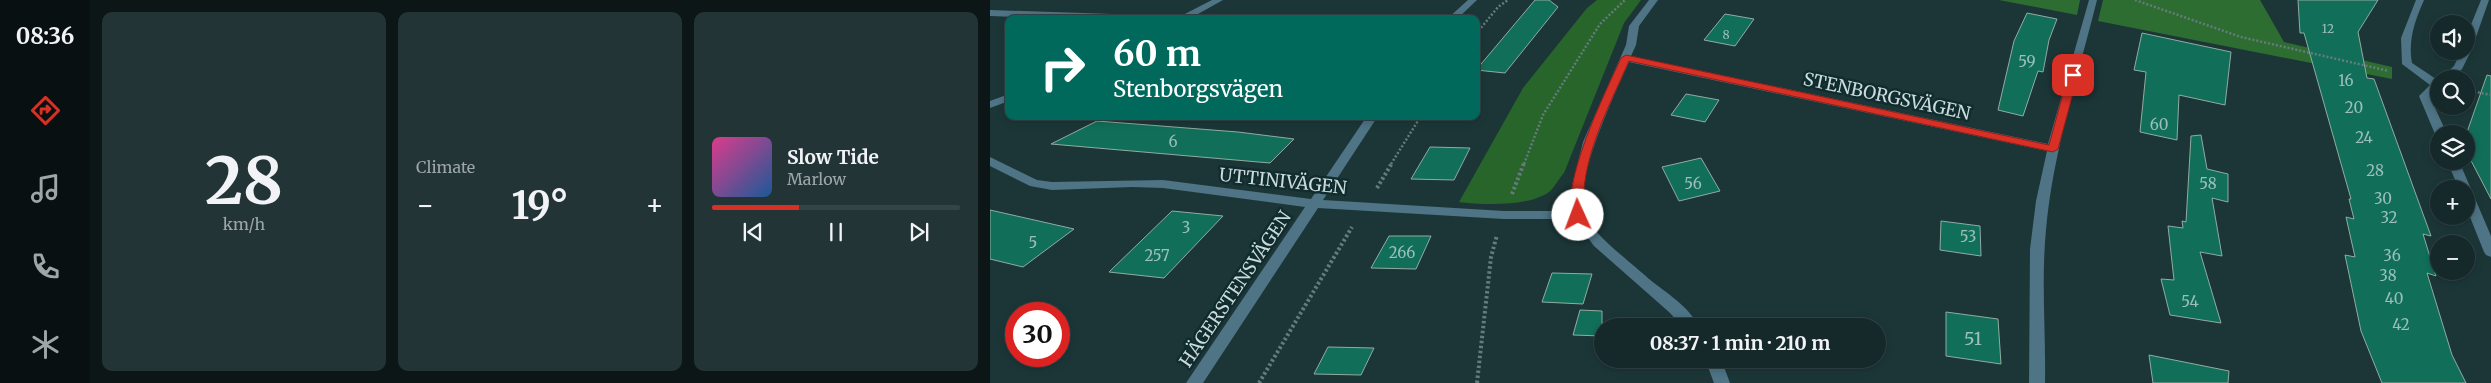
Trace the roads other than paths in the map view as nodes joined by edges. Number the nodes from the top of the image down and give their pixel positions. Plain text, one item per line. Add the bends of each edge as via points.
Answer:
1 (1219, 0) edge
2 (1474, 0) edge
3 (1654, 0) edge
4 (2093, 0) edge
5 (2420, 0) edge
6 (2486, 0) edge
7 (990, 13) edge
8 (1051, 15) edge
9 (1189, 15) edge
10 (1456, 15) edge
11 (2475, 28) edge
12 (1626, 58) junction
13 (2462, 60) edge
14 (2454, 70) edge
15 (2430, 76) edge
16 (2430, 91) edge
17 (1005, 99) edge
18 (990, 105) edge
19 (2430, 109) edge
20 (1370, 120) edge
21 (2053, 149) junction
22 (990, 161) edge
23 (1315, 204) junction
24 (2475, 212) edge
25 (1578, 215) junction
26 (2491, 252) edge
27 (1683, 318) edge
28 (1716, 368) edge
29 (1194, 383) edge
30 (1722, 383) edge
31 (2036, 383) edge

1 - 9 street
2 - 10 street
3 - 12 street via 1634,26
4 - 21 street
5 - 15 street via 2404,36 2404,48 2408,64
6 - 11 street
7 - 8 street
12 - 21 street, STENBORGSVÄGEN
12 - 25 street via 1589,142 1576,194
13 - 14 street
16 - 19 street via 2424,96
17 - 18 street
20 - 23 street, HÄGERSTENSVÄGEN
21 - 31 street via 2039,230
22 - 23 street, UTTINIVÄGEN via 1034,183 1052,186 1163,184
23 - 25 street, UTTINIVÄGEN via 1504,215
23 - 29 street, HÄGERSTENSVÄGEN
24 - 26 street
25 - 27 street via 1599,242
28 - 30 street

